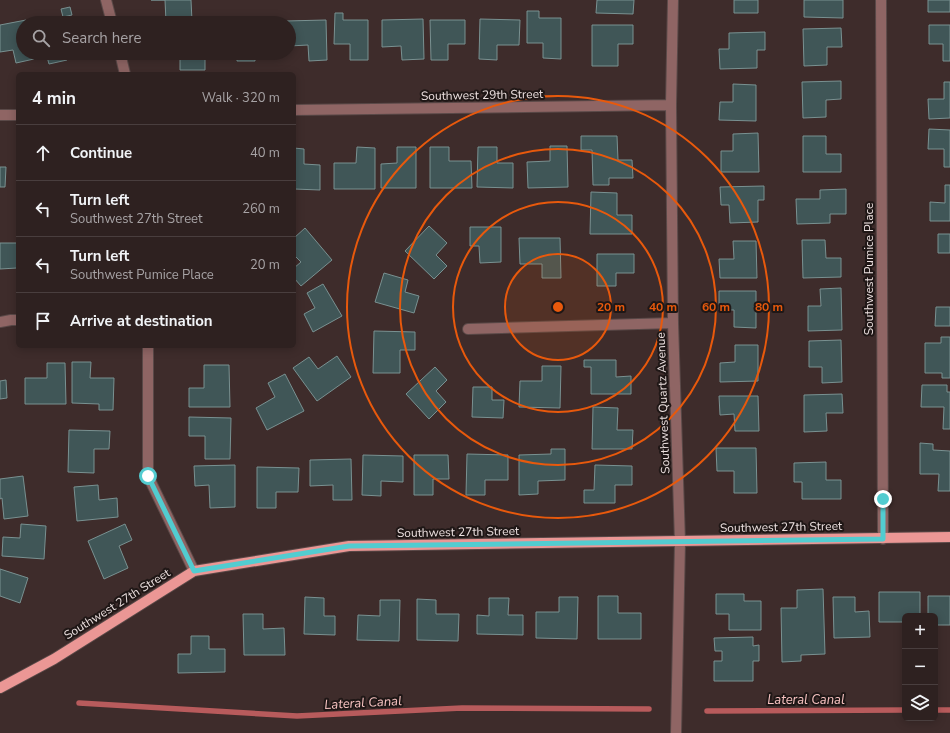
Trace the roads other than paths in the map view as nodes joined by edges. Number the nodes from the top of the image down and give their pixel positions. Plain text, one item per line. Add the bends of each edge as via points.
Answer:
1 (106, 0) edge
2 (672, 0) edge
3 (881, 0) edge
4 (110, 16) edge
5 (122, 60) edge
6 (125, 72) edge
7 (671, 105) junction
8 (296, 110) edge
9 (0, 115) edge
10 (16, 115) edge
11 (16, 320) edge
12 (0, 322) edge
13 (674, 323) junction
14 (468, 329) dead end
15 (148, 348) edge
16 (950, 538) edge
17 (883, 539) junction
18 (680, 542) junction
19 (194, 571) junction
20 (0, 688) edge
21 (676, 733) edge

1 - 4 street
2 - 7 street, Southwest Quartz Avenue
3 - 17 street, Southwest Pumice Place
5 - 6 street
7 - 8 street, Southwest 29th Street
7 - 13 street, Southwest Quartz Avenue
9 - 10 street
11 - 12 street
13 - 14 street
13 - 18 street, Southwest Quartz Avenue
15 - 19 street via 148,476
16 - 17 main road, Southwest 27th Street
17 - 18 main road, Southwest 27th Street
18 - 19 main road, Southwest 27th Street via 349,546
18 - 21 street, Southwest Quartz Avenue
19 - 20 main road, Southwest 27th Street via 54,659

